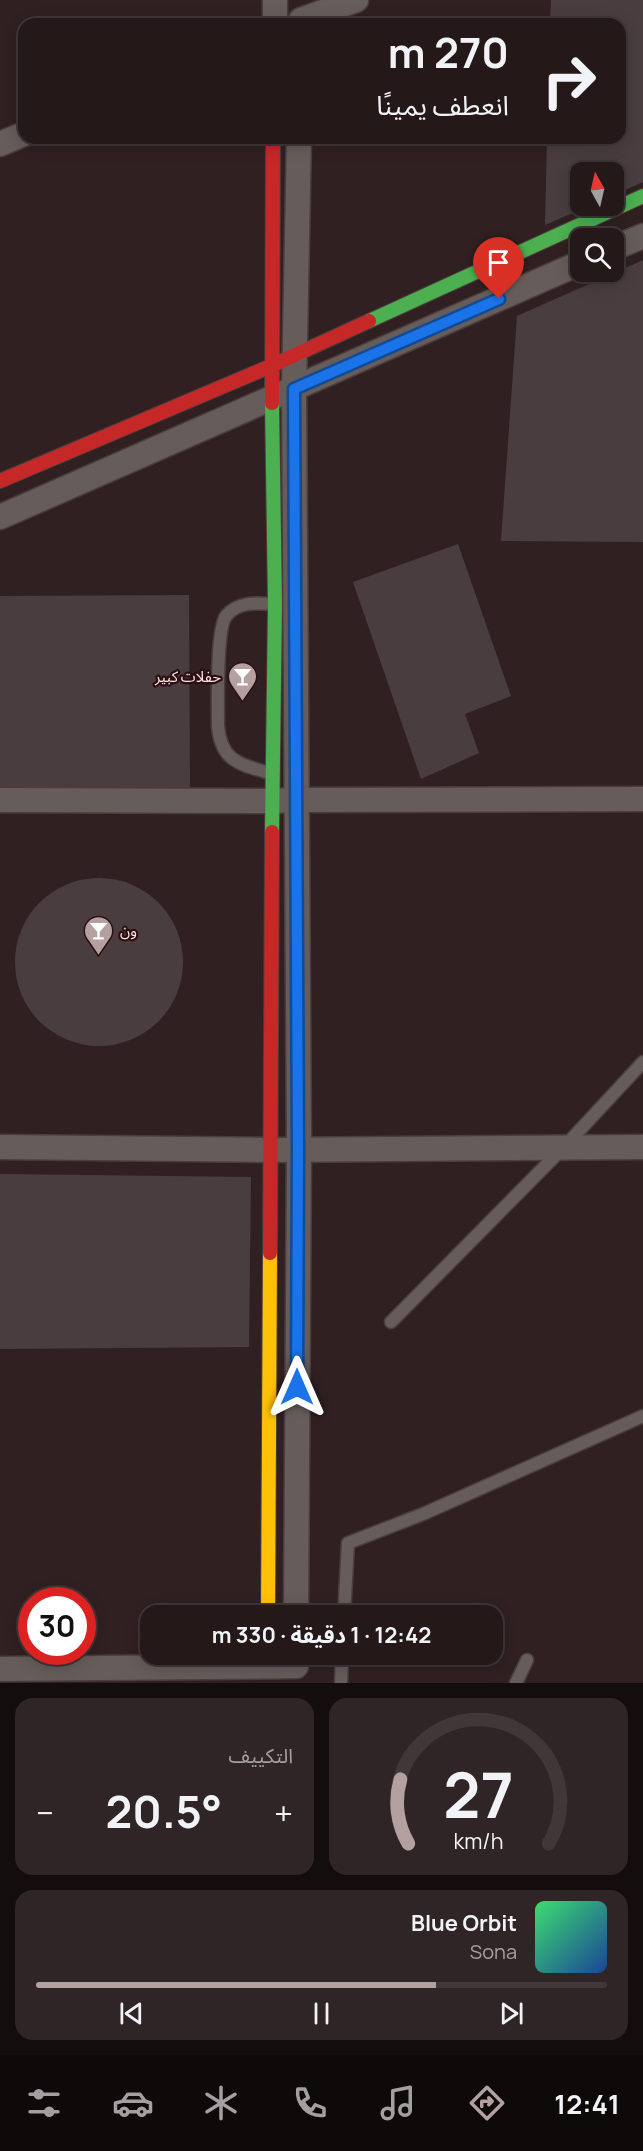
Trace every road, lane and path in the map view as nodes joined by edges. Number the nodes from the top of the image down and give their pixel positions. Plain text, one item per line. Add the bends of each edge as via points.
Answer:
1 (275, 0) edge
2 (356, 0) edge
3 (301, 15) edge
4 (275, 18) edge
5 (18, 136) edge
6 (0, 144) edge
7 (273, 144) edge
8 (299, 144) edge
9 (643, 196) edge
10 (643, 236) edge
11 (624, 245) edge
12 (570, 267) edge
13 (295, 355) junction
14 (271, 366) junction
15 (294, 389) junction
16 (271, 399) junction
17 (0, 482) edge
18 (0, 517) edge
19 (275, 604) junction
20 (272, 774) junction
21 (643, 799) edge
22 (0, 800) edge
23 (283, 800) junction
24 (643, 1062) edge
25 (565, 1146) junction
26 (0, 1147) edge
27 (643, 1147) edge
28 (298, 1149) junction
29 (270, 1150) junction
30 (391, 1322) dead end
31 (643, 1416) edge
32 (268, 1605) edge
33 (296, 1605) edge
34 (345, 1605) edge
35 (527, 1660) dead end
36 (342, 1665) edge
37 (268, 1668) edge
38 (296, 1668) edge
39 (0, 1669) edge
40 (341, 1683) edge
41 (516, 1683) edge

1 - 4 street
2 - 3 street
5 - 6 street
7 - 14 street
8 - 13 street
9 - 13 street
10 - 11 street
12 - 15 street
13 - 14 street
13 - 15 street
14 - 16 street
14 - 17 street
15 - 16 street
15 - 23 street
16 - 18 street
16 - 19 street
19 - 20 street
19 - 20 lane via 251,602 225,617 220,634 218,726 219,740 230,759
20 - 23 street
21 - 23 street
22 - 23 street
23 - 28 street
23 - 29 street
24 - 25 lane
25 - 27 street
25 - 28 street
25 - 30 lane
26 - 29 street
28 - 29 street
28 - 33 street
29 - 32 street
31 - 34 lane via 423,1514 348,1543
35 - 41 lane
36 - 40 lane
37 - 38 street
37 - 39 street

